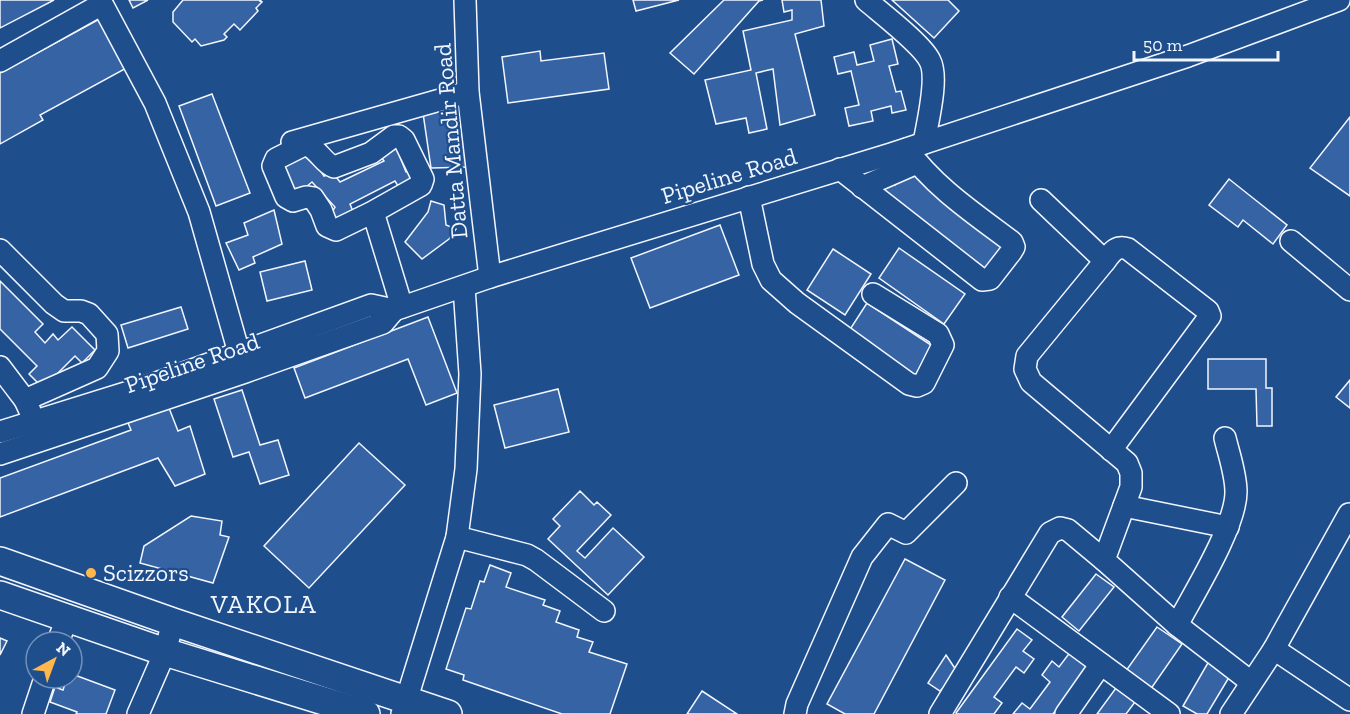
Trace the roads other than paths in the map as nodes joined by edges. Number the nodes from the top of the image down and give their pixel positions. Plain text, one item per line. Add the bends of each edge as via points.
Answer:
1 (465, 0) edge
2 (866, 0) edge
3 (1339, 0) edge
4 (101, 2) edge
5 (0, 62) edge
6 (468, 92) junction
7 (269, 149) dead end
8 (909, 155) junction
9 (840, 169) junction
10 (862, 187) junction
11 (749, 197) junction
12 (1041, 200) dead end
13 (373, 212) junction
14 (1291, 242) dead end
15 (0, 250) edge
16 (1104, 261) junction
17 (490, 277) junction
18 (464, 287) junction
19 (1350, 290) edge
20 (873, 294) dead end
21 (398, 309) junction
22 (242, 363) junction
23 (0, 367) edge
24 (88, 373) junction
25 (25, 400) junction
26 (97, 402) junction
27 (37, 431) junction
28 (0, 432) edge
29 (1225, 438) dead end
30 (1111, 450) junction
31 (0, 454) edge
32 (956, 483) dead end
33 (1124, 506) junction
34 (1349, 514) edge
35 (1228, 527) junction
36 (457, 537) junction
37 (1104, 560) junction
38 (0, 561) edge
39 (0, 595) edge
40 (1011, 597) junction
41 (604, 611) dead end
42 (173, 622) junction
43 (1177, 626) junction
44 (62, 630) edge
45 (84, 635) edge
46 (1274, 649) junction
47 (165, 652) junction
48 (1101, 664) junction
49 (1251, 682) junction
50 (41, 690) edge
51 (1350, 700) edge
52 (404, 707) edge
53 (33, 714) edge
54 (138, 714) edge
55 (366, 714) edge
56 (448, 714) edge
57 (795, 714) edge
58 (940, 714) edge
59 (1066, 714) edge
60 (1169, 714) edge
61 (1231, 714) edge

1 - 6 street, Datta Mandir Road
2 - 8 street via 931,61 933,81
3 - 8 street, Pipeline Road
4 - 5 street
4 - 22 street via 155,103 199,212
6 - 7 street
6 - 17 street, Datta Mandir Road
8 - 9 street, Pipeline Road
8 - 10 street
8 - 10 street via 940,186 1012,242 1014,247 990,279 982,280
9 - 10 street
9 - 11 street, Pipeline Road
11 - 17 street, Pipeline Road
11 - 20 street via 763,264 771,280 796,303 909,384 924,383 943,345 938,334
12 - 16 street
13 - 13 street via 336,230 327,226 313,198 293,201 286,197 273,166 276,159 306,144 334,168 399,136 423,178 421,185
13 - 21 street
14 - 19 street
15 - 24 street via 54,304 64,311 89,314 106,334 108,351 98,368
16 - 30 street via 1027,356 1026,369 1031,382
16 - 30 street via 1115,249 1128,249 1210,316
17 - 18 street, Pipeline Road
18 - 21 street, Pipeline Road
18 - 36 street via 470,374 466,469
21 - 22 street, Pipeline Road via 371,306
22 - 26 street, Pipeline Road
22 - 27 street, Pipeline Road
23 - 25 street
24 - 25 street
24 - 26 street
25 - 27 street
26 - 27 street, Pipeline Road
27 - 28 street, Pipeline Road
27 - 31 street, Pipeline Road
29 - 35 street via 1236,489
30 - 33 street via 1127,463 1131,473
32 - 57 street via 906,533 888,524 862,557
33 - 35 street
33 - 37 street
34 - 46 street
35 - 43 street
36 - 41 street via 527,555
36 - 52 street
37 - 40 street via 1068,530 1059,528 1045,540
37 - 43 street
38 - 42 main road
39 - 44 main road
40 - 48 street
40 - 58 street
42 - 47 street
42 - 52 main road
43 - 49 street
45 - 47 main road
46 - 49 street
46 - 51 street
47 - 54 street
47 - 55 main road
48 - 59 street
48 - 60 street
49 - 61 street
50 - 53 street
52 - 56 main road

